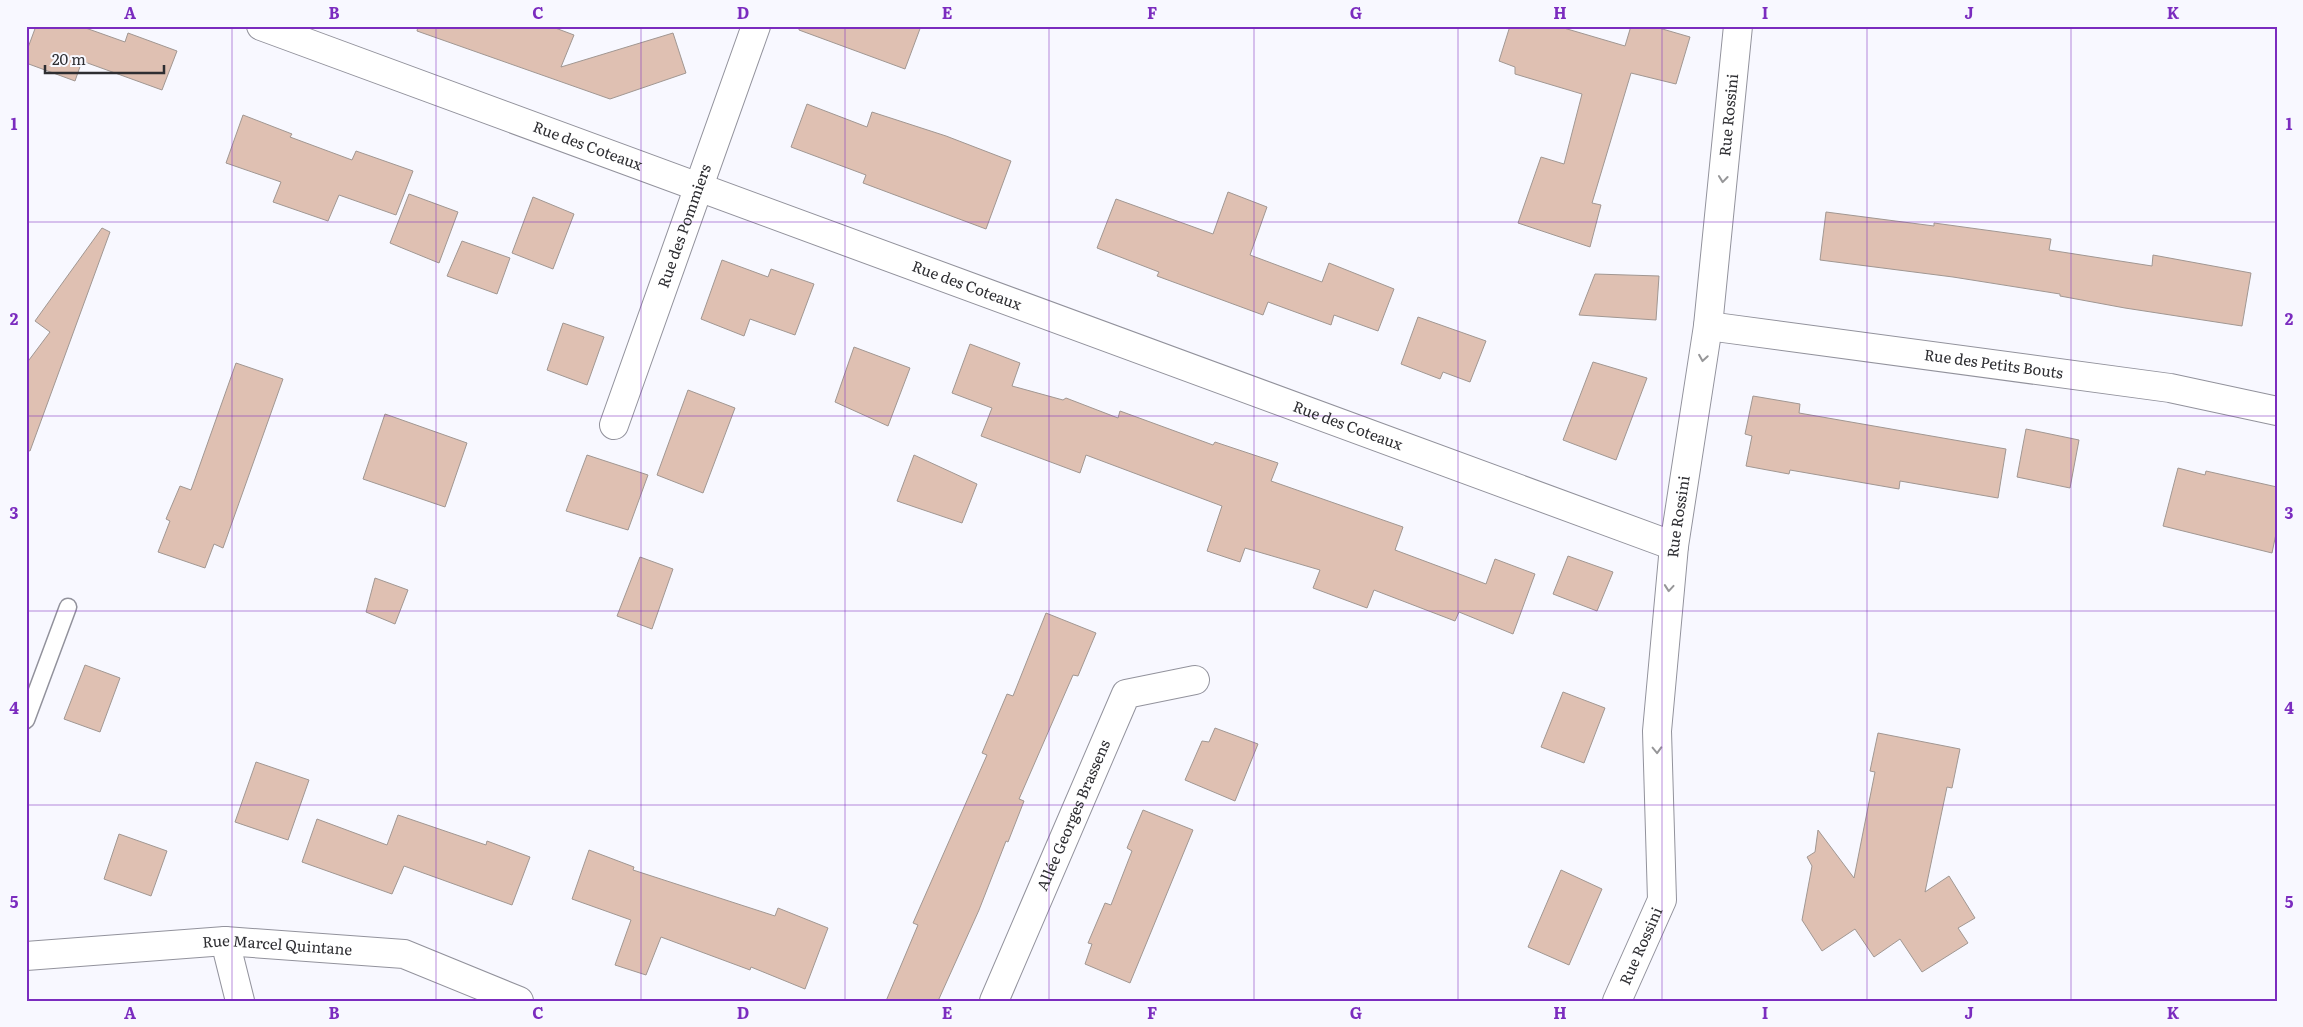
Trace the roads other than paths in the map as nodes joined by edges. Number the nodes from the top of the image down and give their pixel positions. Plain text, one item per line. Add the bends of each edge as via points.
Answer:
1 (262, 26) edge
2 (756, 26) edge
3 (1738, 26) edge
4 (700, 186) junction
5 (1708, 326) junction
6 (2277, 411) edge
7 (614, 425) dead end
8 (1674, 546) junction
9 (68, 607) dead end
10 (1195, 680) dead end
11 (26, 720) edge
12 (225, 941) junction
13 (26, 956) edge
14 (240, 1001) edge
15 (519, 1001) edge
16 (994, 1001) edge
17 (1617, 1001) edge

1 - 4 street, Rue des Coteaux
2 - 4 street, Rue des Pommiers
3 -> 5 street, Rue Rossini
4 - 7 street, Rue des Pommiers
4 - 8 street, Rue des Coteaux
5 - 6 street, Rue des Petits Bouts via 2170,388
5 -> 8 street, Rue Rossini
8 -> 17 street, Rue Rossini via 1657,731 1662,900
9 - 11 lane
10 - 16 street, Allée Georges Brassens via 1126,694
12 - 13 street, Rue Marcel Quintane
12 - 14 street
12 - 15 street, Rue Marcel Quintane via 404,954

